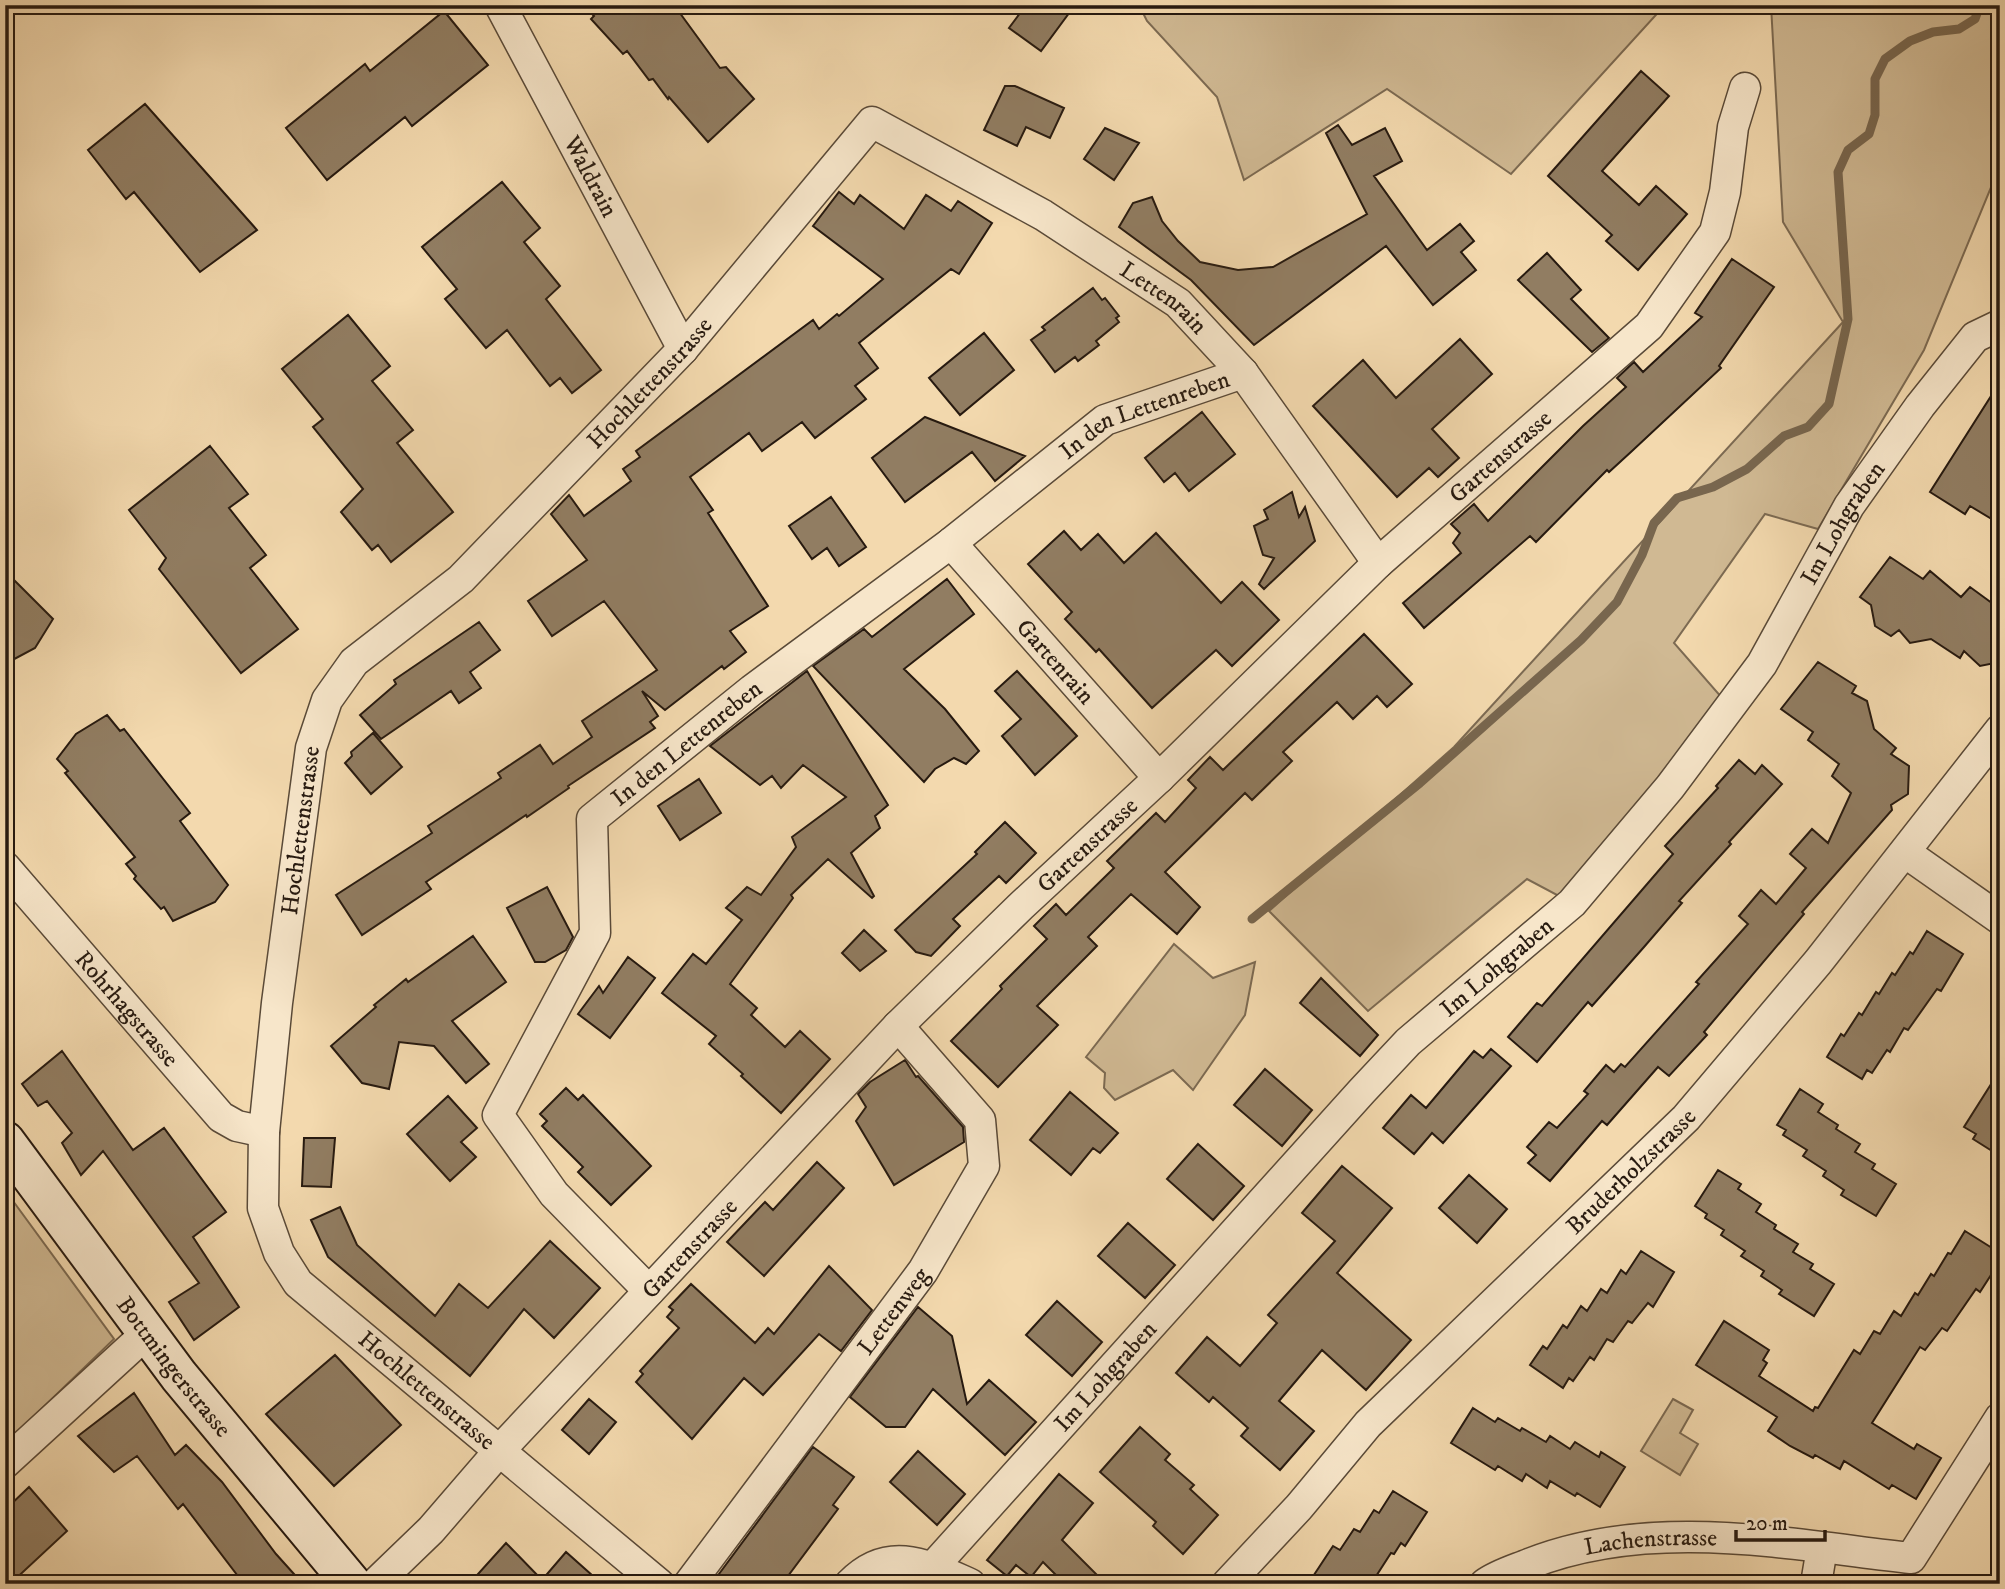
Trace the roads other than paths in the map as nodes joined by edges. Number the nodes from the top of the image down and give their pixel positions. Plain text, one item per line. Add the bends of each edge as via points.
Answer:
1 (500, 5) edge
2 (1745, 88) dead end
3 (872, 122) joint
4 (2000, 325) edge
5 (683, 349) junction
6 (1243, 373) junction
7 (951, 543) junction
8 (1378, 563) junction
9 (2000, 730) edge
10 (1159, 778) junction
11 (1906, 853) junction
12 (5, 867) edge
13 (2000, 919) edge
14 (898, 1026) junction
15 (264, 1132) junction
16 (5, 1141) edge
17 (649, 1291) junction
18 (147, 1333) junction
19 (2000, 1419) edge
20 (500, 1450) junction
21 (5, 1464) edge
22 (1822, 1548) junction
23 (933, 1567) junction
24 (352, 1584) edge
25 (375, 1584) edge
26 (659, 1584) edge
27 (689, 1584) edge
28 (850, 1584) edge
29 (970, 1584) edge
30 (1227, 1584) edge
31 (1485, 1584) edge
32 (1816, 1584) edge

1 - 5 street, Waldrain
2 - 8 street, Gartenstrasse via 1733,127 1715,232 1649,326
3 - 5 street, Hochlettenstrasse
3 - 6 street, Lettenrain via 1042,215 1178,303
4 - 23 street, Im Lohgraben via 1975,337 1920,405 1849,506 1762,664 1671,787 1572,903 1408,1042
5 - 15 street, Hochlettenstrasse via 461,579 354,662 327,700 310,748
6 - 7 street, In den Lettenreben via 1105,420
6 - 8 street, Lettenrain
7 - 10 street, Gartenrain
7 - 17 street, In den Lettenreben via 752,690 592,819 596,933 498,1115 554,1194
8 - 10 street, Gartenstrasse
9 - 11 street, Bruderholzstrasse
10 - 14 street, Gartenstrasse
11 - 13 street
11 - 30 street, Bruderholzstrasse via 1686,1118 1368,1424
12 - 15 street, Rohrhagstrasse via 221,1117
14 - 17 street, Gartenstrasse
14 - 27 street, Lettenweg via 980,1120 984,1166 923,1271
15 - 20 street, Hochlettenstrasse via 263,1208 279,1253 298,1283
16 - 18 main road, Bottmingerstrasse
17 - 20 street, Gartenstrasse
18 - 21 street
18 - 24 main road, Bottmingerstrasse
19 - 22 street, Lachenstrasse via 1911,1558
20 - 25 street, Gartenstrasse via 431,1530
20 - 26 street, Hochlettenstrasse
22 - 31 street, Lachenstrasse via 1714,1537 1624,1541 1555,1554
22 - 32 street
23 - 28 street via 891,1560 869,1568
23 - 29 street

